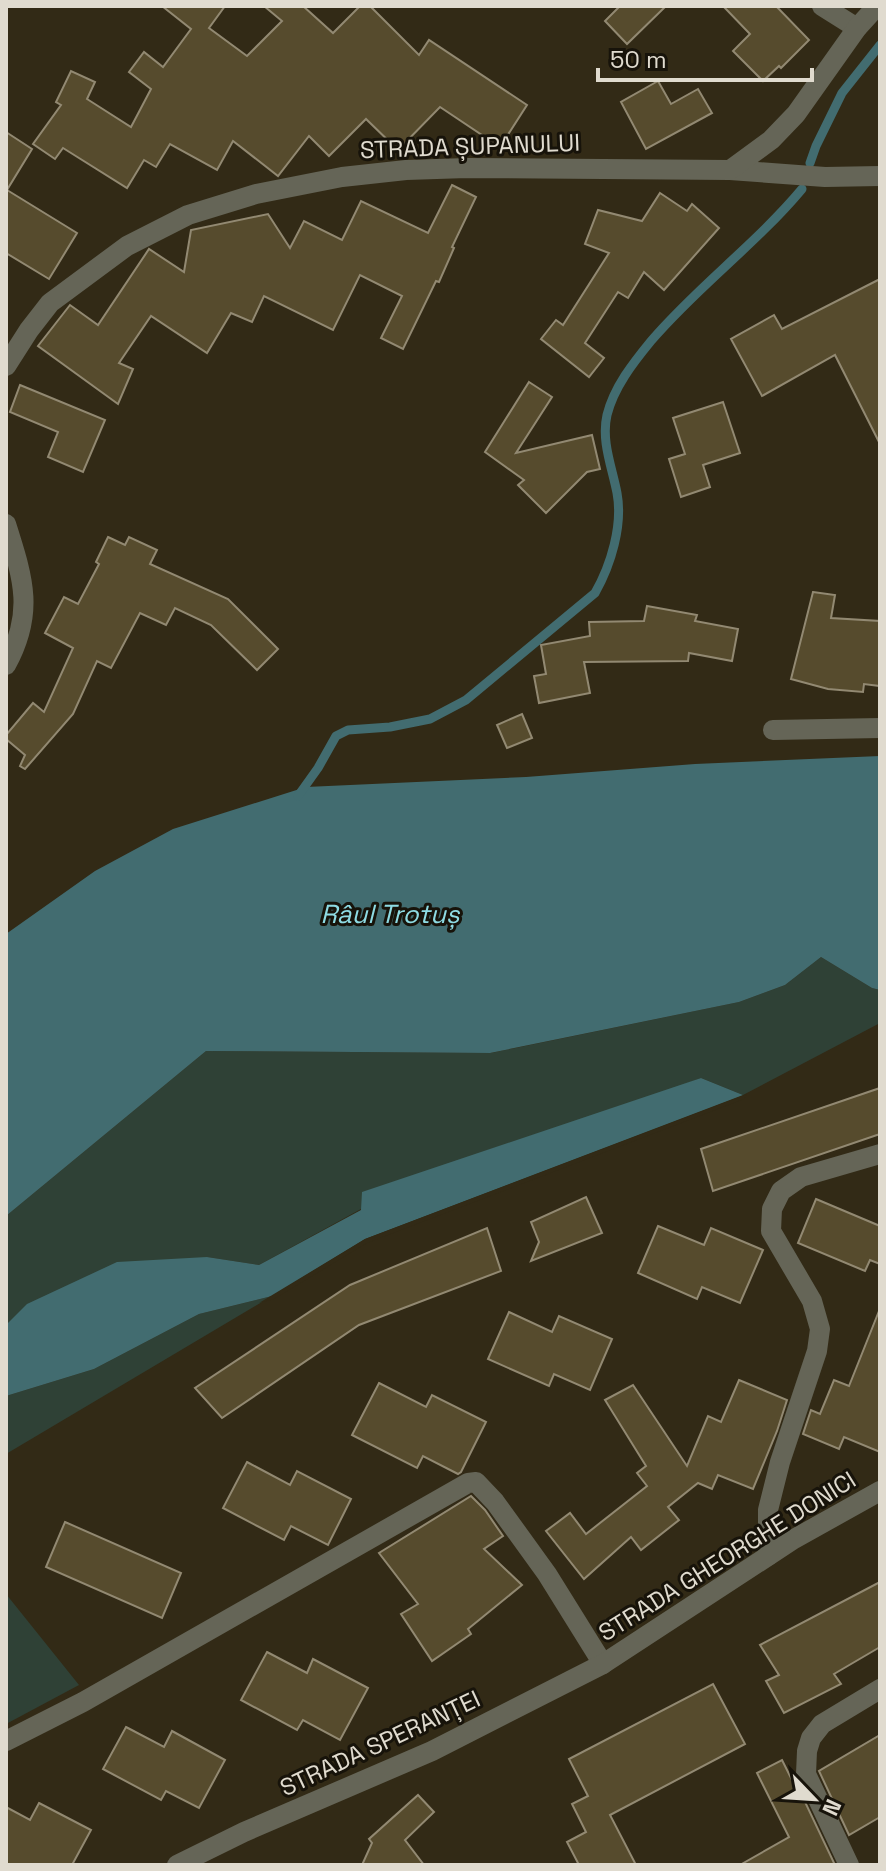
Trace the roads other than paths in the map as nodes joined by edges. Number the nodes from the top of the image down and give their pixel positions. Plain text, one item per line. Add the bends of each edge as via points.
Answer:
1 (822, 6) edge
2 (877, 6) edge
3 (857, 28) junction
4 (730, 170) junction
5 (880, 176) edge
6 (6, 366) edge
7 (6, 524) edge
8 (6, 665) edge
9 (880, 728) edge
10 (773, 730) dead end
11 (880, 1154) edge
12 (880, 1491) edge
13 (768, 1556) junction
14 (603, 1664) junction
15 (880, 1689) edge
16 (6, 1741) edge
17 (177, 1865) edge
18 (849, 1865) edge

1 - 3 street
2 - 3 street
3 - 4 street via 796,114
4 - 5 street, STRADA ȘUPANULUI
4 - 6 street, STRADA ȘUPANULUI via 406,170 256,194 188,215 127,246 50,303
7 - 8 street via 24,584 19,639
9 - 10 street
11 - 13 street via 801,1177 781,1191 772,1209 771,1231 812,1301 820,1329 768,1510
12 - 13 street, STRADA GHEORGHE DONICI
13 - 14 street, STRADA GHEORGHE DONICI
14 - 16 street via 495,1502 476,1482 468,1483
14 - 17 street, STRADA SPERANȚEI via 432,1751
15 - 18 street via 822,1724 807,1751 806,1774

